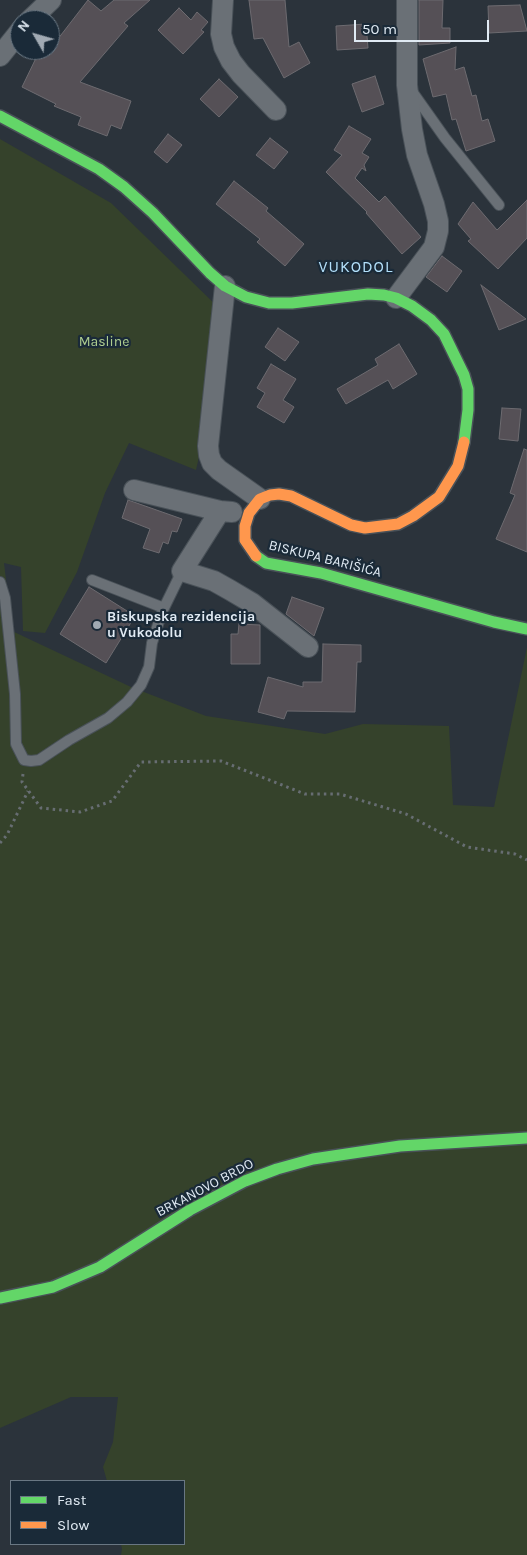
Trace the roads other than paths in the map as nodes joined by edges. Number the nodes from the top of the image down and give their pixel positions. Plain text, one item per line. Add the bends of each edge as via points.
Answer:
1 (51, 0) edge
2 (407, 0) edge
3 (217, 5) edge
4 (40, 10) edge
5 (10, 44) edge
6 (0, 56) edge
7 (408, 85) junction
8 (276, 110) dead end
9 (0, 116) edge
10 (499, 206) dead end
11 (225, 286) junction
12 (396, 298) junction
13 (134, 490) dead end
14 (255, 506) junction
15 (220, 511) junction
16 (182, 571) junction
17 (92, 580) dead end
18 (0, 582) edge
19 (164, 608) junction
20 (527, 629) edge
21 (308, 647) dead end
22 (527, 1138) edge
23 (0, 1298) edge

1 - 4 street
2 - 7 street
3 - 8 street via 224,47 231,62
5 - 6 street
7 - 10 lane
7 - 12 street via 417,155 434,204 438,231 434,246
9 - 11 main road via 99,169 124,187
11 - 12 main road via 246,297 269,303 368,294
11 - 14 street via 209,455 218,470
12 - 14 main road via 431,320 444,334 468,388 465,437 458,466 439,497 398,524 379,528 351,525 280,494 270,495
13 - 15 street
14 - 15 street
14 - 20 main road, BISKUPA BARIŠIĆA via 245,526 246,540 250,550 266,563 321,573
15 - 16 street
16 - 19 lane
16 - 21 street via 214,581 252,603
17 - 19 lane
18 - 19 lane via 5,598 15,694 16,744 24,760 39,760 108,718 127,702 141,685 149,667 152,644
22 - 23 main road, BRKANOVO BRDO via 400,1146 313,1159 277,1169 245,1181 190,1210 100,1267 52,1287

